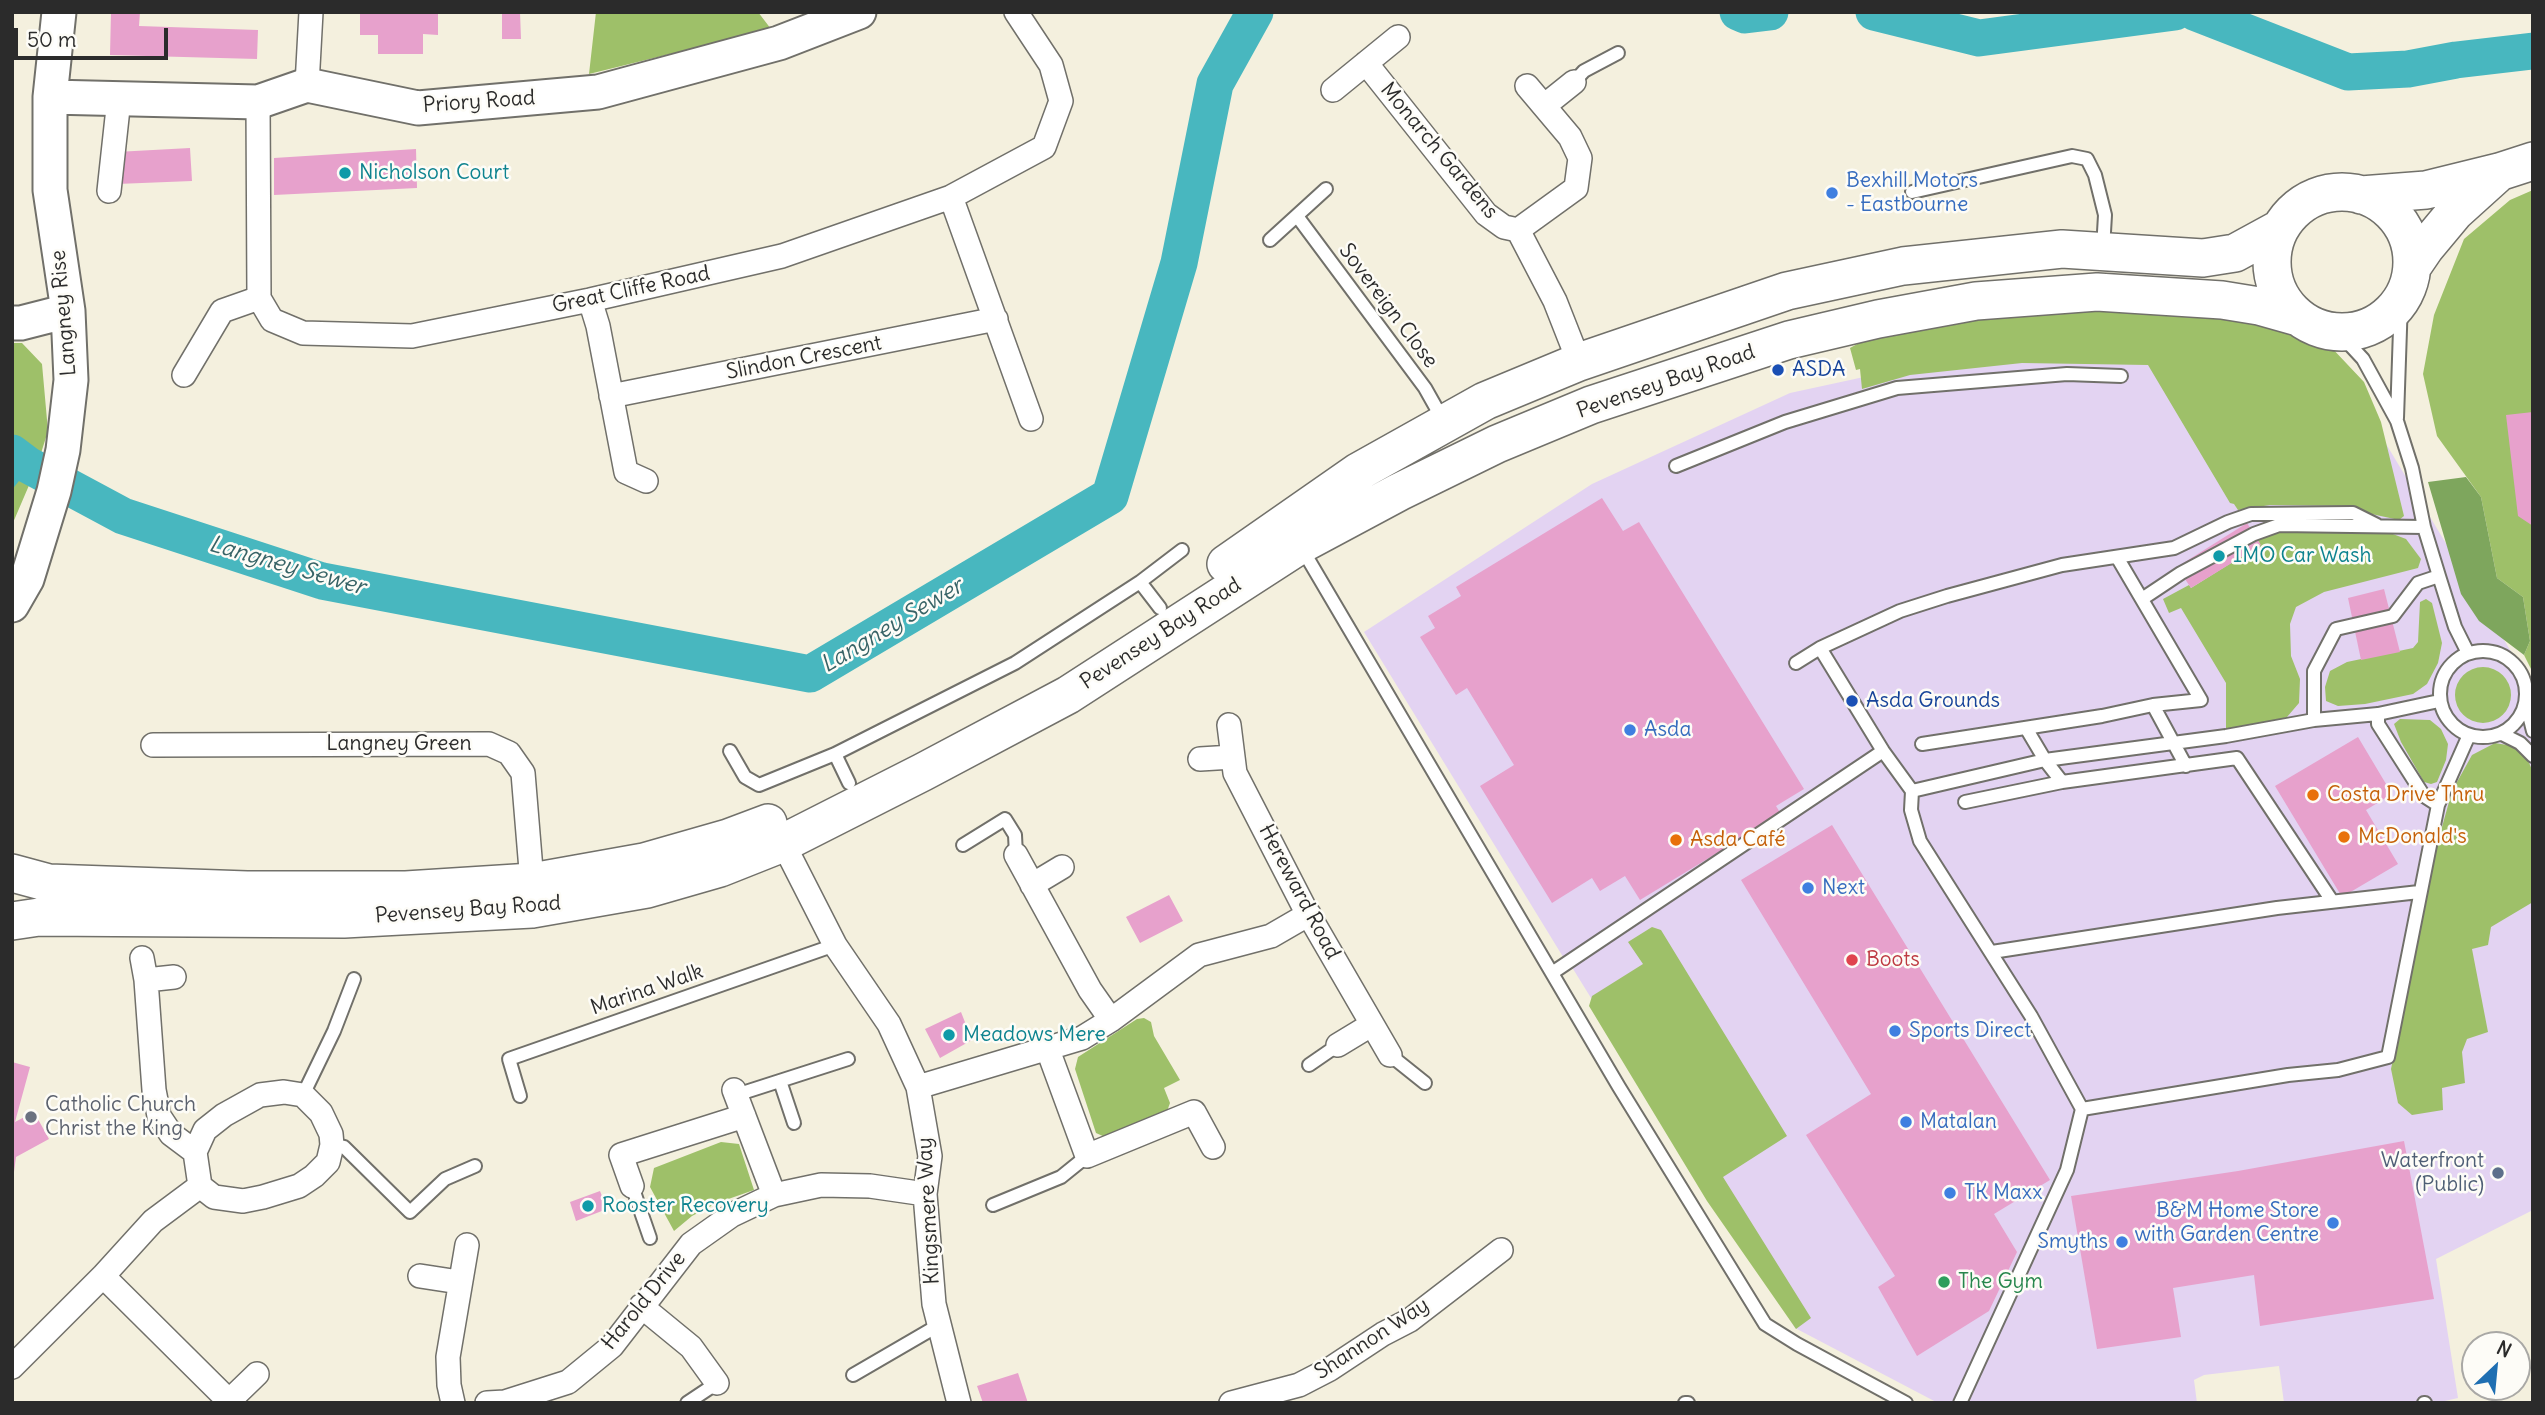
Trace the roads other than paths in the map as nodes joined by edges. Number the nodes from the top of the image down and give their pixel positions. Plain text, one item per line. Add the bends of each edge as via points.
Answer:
1 (59, 12) edge
2 (311, 12) edge
3 (859, 12) edge
4 (1016, 12) edge
5 (1398, 37) dead end
6 (1618, 54) dead end
7 (1366, 63) junction
8 (1574, 82) joint
9 (307, 85) junction
10 (1527, 86) dead end
11 (1333, 90) dead end
12 (50, 97) junction
13 (119, 99) junction
14 (258, 102) junction
15 (1544, 106) junction
16 (2516, 167) edge
17 (1325, 190) dead end
18 (109, 191) dead end
19 (1912, 192) dead end
20 (2361, 195) junction
21 (951, 197) junction
22 (1297, 216) junction
23 (2279, 229) junction
24 (1518, 230) junction
25 (1270, 240) dead end
26 (2103, 250) junction
27 (2407, 283) junction
28 (259, 298) junction
29 (590, 300) junction
30 (68, 311) junction
31 (2298, 317) junction
32 (996, 319) junction
33 (12, 323) edge
34 (2338, 332) junction
35 (1579, 362) junction
36 (184, 375) dead end
37 (2121, 376) dead end
38 (611, 396) junction
39 (1031, 419) dead end
40 (2397, 421) junction
41 (1444, 422) junction
42 (1676, 466) dead end
43 (646, 481) dead end
44 (2377, 525) junction
45 (2424, 527) junction
46 (1300, 545) junction
47 (1182, 550) dead end
48 (2117, 557) junction
49 (2440, 576) junction
50 (1150, 595) junction
51 (2142, 599) junction
52 (12, 605) edge
53 (1820, 648) junction
54 (2468, 653) junction
55 (1796, 663) dead end
56 (2439, 701) junction
57 (2526, 703) junction
58 (2153, 705) junction
59 (2378, 714) junction
60 (2314, 720) junction
61 (1229, 725) dead end
62 (2026, 728) junction
63 (2533, 731) edge
64 (2501, 734) junction
65 (2469, 735) junction
66 (1923, 744) dead end
67 (2174, 744) junction
68 (153, 746) dead end
69 (730, 751) dead end
70 (1883, 751) junction
71 (2533, 756) edge
72 (1233, 757) junction
73 (1200, 759) dead end
74 (2045, 760) junction
75 (2186, 766) junction
76 (842, 769) junction
77 (2062, 782) junction
78 (1912, 791) junction
79 (1965, 802) dead end
80 (2438, 805) junction
81 (783, 843) junction
82 (963, 845) dead end
83 (1016, 855) joint
84 (1062, 867) dead end
85 (12, 873) edge
86 (533, 882) junction
87 (1032, 885) junction
88 (2419, 892) junction
89 (2332, 901) junction
90 (1309, 914) junction
91 (12, 921) edge
92 (835, 945) junction
93 (1992, 952) junction
94 (1552, 973) junction
95 (174, 977) dead end
96 (354, 979) dead end
97 (1111, 1020) junction
98 (1371, 1026) junction
99 (1338, 1045) joint
100 (1048, 1050) junction
101 (1390, 1055) joint
102 (848, 1059) dead end
103 (1309, 1065) dead end
104 (780, 1081) junction
105 (1425, 1083) dead end
106 (918, 1087) junction
107 (303, 1095) junction
108 (520, 1097) dead end
109 (738, 1100) junction
110 (2082, 1109) junction
111 (794, 1123) dead end
112 (332, 1145) junction
113 (1213, 1147) dead end
114 (195, 1152) junction
115 (1087, 1156) junction
116 (475, 1166) dead end
117 (200, 1186) junction
118 (632, 1186) joint
119 (925, 1194) junction
120 (774, 1195) junction
121 (993, 1205) dead end
122 (650, 1238) dead end
123 (467, 1245) dead end
124 (1501, 1250) dead end
125 (103, 1276) junction
126 (420, 1276) dead end
127 (459, 1282) junction
128 (641, 1306) junction
129 (939, 1325) junction
130 (12, 1367) edge
131 (257, 1374) dead end
132 (853, 1374) dead end
133 (717, 1383) joint
134 (228, 1402) edge
135 (505, 1402) edge
136 (453, 1403) edge
137 (487, 1403) edge
138 (687, 1403) edge
139 (959, 1403) edge
140 (1231, 1403) edge
141 (1906, 1403) edge
142 (1960, 1403) edge

1 - 12 street, Langney Rise
2 - 9 street
3 - 9 street, Priory Road via 779,43 598,92 418,108
4 - 21 street, Great Cliffe Road via 1051,65 1061,102 1044,146
5 - 7 street, Monarch Gardens
6 - 8 lane via 1584,71
7 - 11 street, Monarch Gardens
7 - 24 street, Monarch Gardens via 1486,214 1504,227
8 - 15 street
9 - 14 street
10 - 15 street, Monarch Gardens
12 - 13 street
12 - 30 street, Langney Rise via 50,190
13 - 14 street
13 - 18 street
14 - 28 street
15 - 24 street, Monarch Gardens via 1570,137 1580,158 1576,188
16 - 20 main road via 2426,190
16 - 27 main road via 2455,212 2425,248
17 - 22 lane
19 - 26 lane via 2072,156 2087,159 2105,215
20 - 23 main road via 2328,193 2308,200
20 - 27 main road via 2386,208 2400,223 2409,241
21 - 29 street, Great Cliffe Road via 782,256
21 - 32 street
22 - 25 lane
22 - 41 lane, Sovereign Close via 1425,388
23 - 26 main road, Pevensey Bay Road via 2235,253 2203,258
23 - 31 main road via 2272,273 2279,294
24 - 35 street, Monarch Gardens via 1555,301
26 - 35 main road, Pevensey Bay Road via 2062,249 1903,266 1796,288
27 - 34 main road via 2389,314 2357,331
27 - 40 lane
28 - 29 street, Great Cliffe Road via 272,320 303,333 412,336
28 - 36 street via 222,312
29 - 38 street
30 - 33 street
30 - 52 street, Langney Rise via 71,380 63,450 27,579
31 - 34 main road
31 - 46 main road, Pevensey Bay Road via 2222,300 2097,292 1976,301 1878,319 1790,340 1591,405 1497,443
32 - 38 street, Slindon Crescent
32 - 39 street
34 - 40 lane via 2363,359
35 - 41 main road, Pevensey Bay Road
37 - 42 lane via 2067,374 1897,388 1785,422
38 - 43 street via 626,472
40 - 45 lane
41 - 50 main road, Pevensey Bay Road
44 - 45 lane
44 - 48 lane via 2353,513 2251,514 2174,548
44 - 51 lane via 2279,526 2242,540
45 - 49 lane
46 - 81 main road, Pevensey Bay Road via 1068,695
46 - 94 lane
47 - 50 lane
48 - 51 lane
48 - 53 lane via 2062,565 1947,596 1900,611
49 - 54 lane
49 - 60 lane via 2418,583 2393,616 2336,629 2314,671
50 - 76 main road, Pevensey Bay Road via 1084,658 1007,702
51 - 58 lane via 2201,700
53 - 55 lane
53 - 70 lane
54 - 56 lane via 2450,665
54 - 57 lane via 2494,652 2506,657 2523,677
56 - 59 lane
56 - 65 lane via 2452,725
57 - 63 lane
57 - 64 lane via 2513,726
58 - 62 lane
58 - 67 lane
59 - 60 lane
59 - 80 lane via 2378,724 2424,796
60 - 67 lane
61 - 72 street, Hereward Road
62 - 66 lane
62 - 74 lane
64 - 65 lane
64 - 71 lane
65 - 80 lane
67 - 74 lane
67 - 75 lane
68 - 86 street, Langney Green via 489,744 509,753 523,773
69 - 76 lane via 744,777 759,786
70 - 78 lane
70 - 94 lane
72 - 73 street
72 - 90 street, Hereward Road via 1235,772
74 - 77 lane
74 - 78 lane
75 - 77 lane
75 - 89 lane via 2237,758
76 - 86 main road, Pevensey Bay Road via 796,811 728,838 644,862
77 - 79 lane
78 - 93 lane via 1911,810 1920,841
80 - 88 lane
81 - 91 main road, Pevensey Bay Road via 647,889 532,909 344,919 39,917
81 - 92 street, Kingsmere Way
82 - 83 lane via 1005,819 1014,835
83 - 87 street
84 - 87 street
85 - 86 main road, Pevensey Bay Road via 48,883 247,890 406,890
87 - 97 street
88 - 89 lane
88 - 110 lane via 2388,1057 2338,1070
89 - 93 lane
90 - 97 street via 1271,936 1199,955
90 - 98 street, Hereward Road
92 - 106 street, Kingsmere Way via 889,1024
92 - 108 lane, Marina Walk via 509,1059
93 - 110 lane
94 - 141 lane via 1765,1324
95 - 114 street via 144,969 150,1056 159,1116 171,1134
96 - 107 lane
97 - 100 street via 1082,1038
98 - 99 street
98 - 101 street, Hereward Road
99 - 103 lane
100 - 106 street
100 - 115 street
101 - 105 lane
102 - 104 lane
104 - 109 lane
104 - 111 lane
106 - 119 street, Kingsmere Way via 930,1156
107 - 112 street via 321,1113
107 - 114 street via 260,1095 205,1130
109 - 118 street via 621,1155
109 - 120 street
110 - 142 lane via 2067,1170
112 - 116 lane via 344,1147 410,1212 445,1179
112 - 117 street via 328,1162 314,1176 275,1194 243,1201 214,1197
113 - 115 street via 1194,1112
114 - 117 street
115 - 121 lane via 1061,1177
117 - 125 street via 153,1222
118 - 122 lane
119 - 120 street, Harold Drive via 821,1185
119 - 129 street, Kingsmere Way
120 - 128 street, Harold Drive via 732,1215 691,1244
123 - 127 street
124 - 140 street, Shannon Way via 1410,1320 1330,1369 1299,1385
125 - 130 street
125 - 134 street
126 - 127 street
127 - 136 street via 448,1357
128 - 133 street via 691,1347
128 - 135 street, Harold Drive via 612,1346 568,1382
129 - 132 lane
129 - 139 street, Kingsmere Way
131 - 134 street
133 - 138 lane
135 - 137 street, Harold Drive

